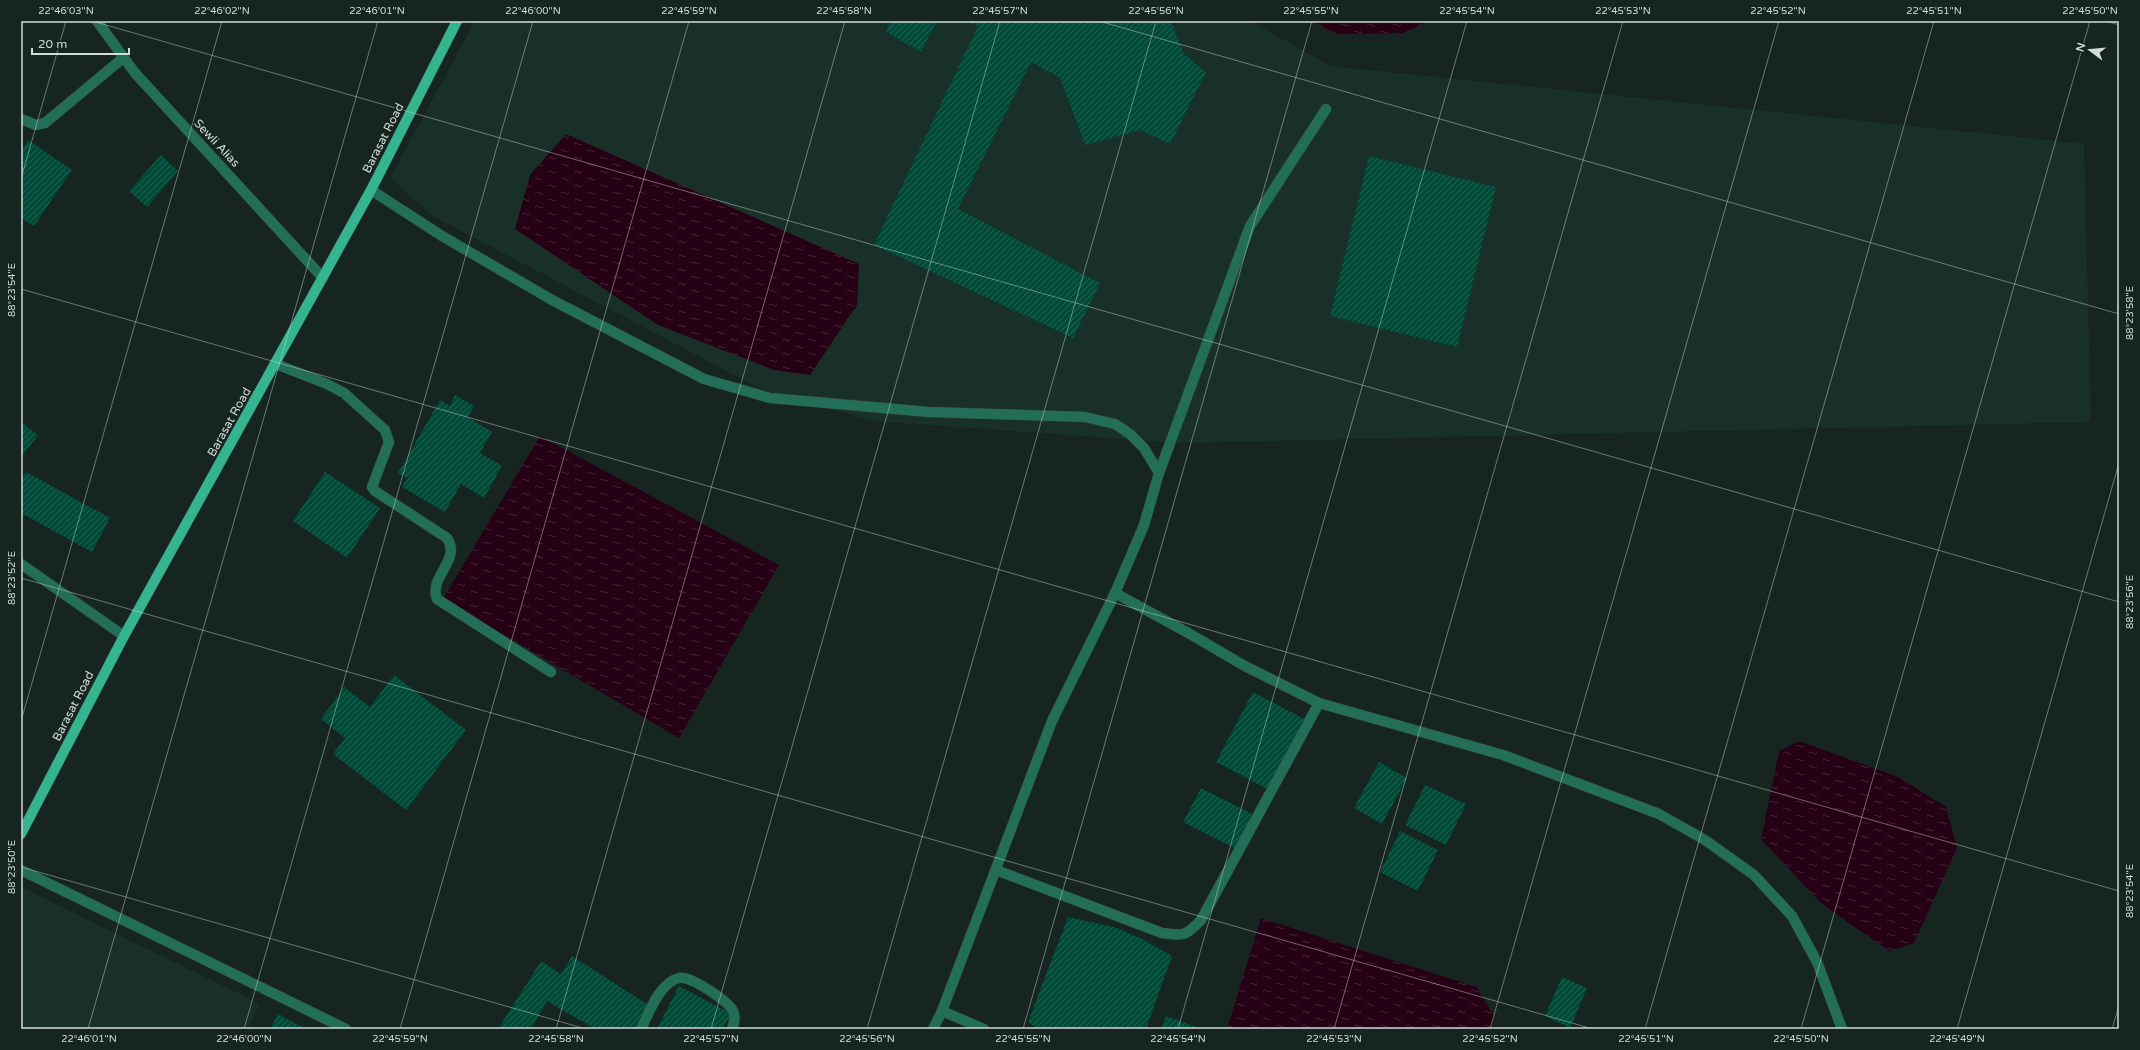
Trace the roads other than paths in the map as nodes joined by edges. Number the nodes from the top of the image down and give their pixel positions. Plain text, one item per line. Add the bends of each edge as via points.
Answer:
1 (97, 21) edge
2 (457, 21) edge
3 (124, 58) junction
4 (1326, 109) dead end
5 (21, 119) edge
6 (371, 190) junction
7 (323, 278) junction
8 (276, 364) junction
9 (1159, 473) junction
10 (21, 564) edge
11 (1115, 594) junction
12 (124, 636) junction
13 (551, 672) dead end
14 (1319, 703) junction
15 (21, 834) edge
16 (21, 870) edge
17 (996, 870) junction
18 (942, 1011) junction
19 (342, 1028) edge
20 (641, 1029) edge
21 (732, 1029) edge
22 (933, 1029) edge
23 (984, 1029) edge
24 (1842, 1029) edge

1 - 3 street, Sewli Alias
2 - 6 main road, Barasat Road
3 - 5 street via 45,123 36,125
3 - 7 street, Sewli Alias
4 - 9 street via 1250,226
6 - 7 main road, Barasat Road
6 - 9 street via 442,236 552,300 704,379 770,398 929,412 1085,417 1115,424 1130,434 1144,448
7 - 8 main road, Barasat Road
8 - 12 main road, Barasat Road
8 - 13 street via 344,393 385,430 389,442 372,487 448,538 452,545 453,552 436,584 437,598
9 - 11 street via 1144,525
10 - 12 street
11 - 14 street via 1243,665
11 - 17 street via 1052,721
12 - 15 main road, Barasat Road
14 - 17 street via 1200,920 1189,933 1162,933
14 - 24 street via 1503,754 1660,814 1705,840 1754,875 1792,916 1817,962
16 - 19 street
17 - 18 street
18 - 22 street
18 - 23 street
20 - 21 street via 658,997 667,986 679,978 688,978 726,1001 733,1012

